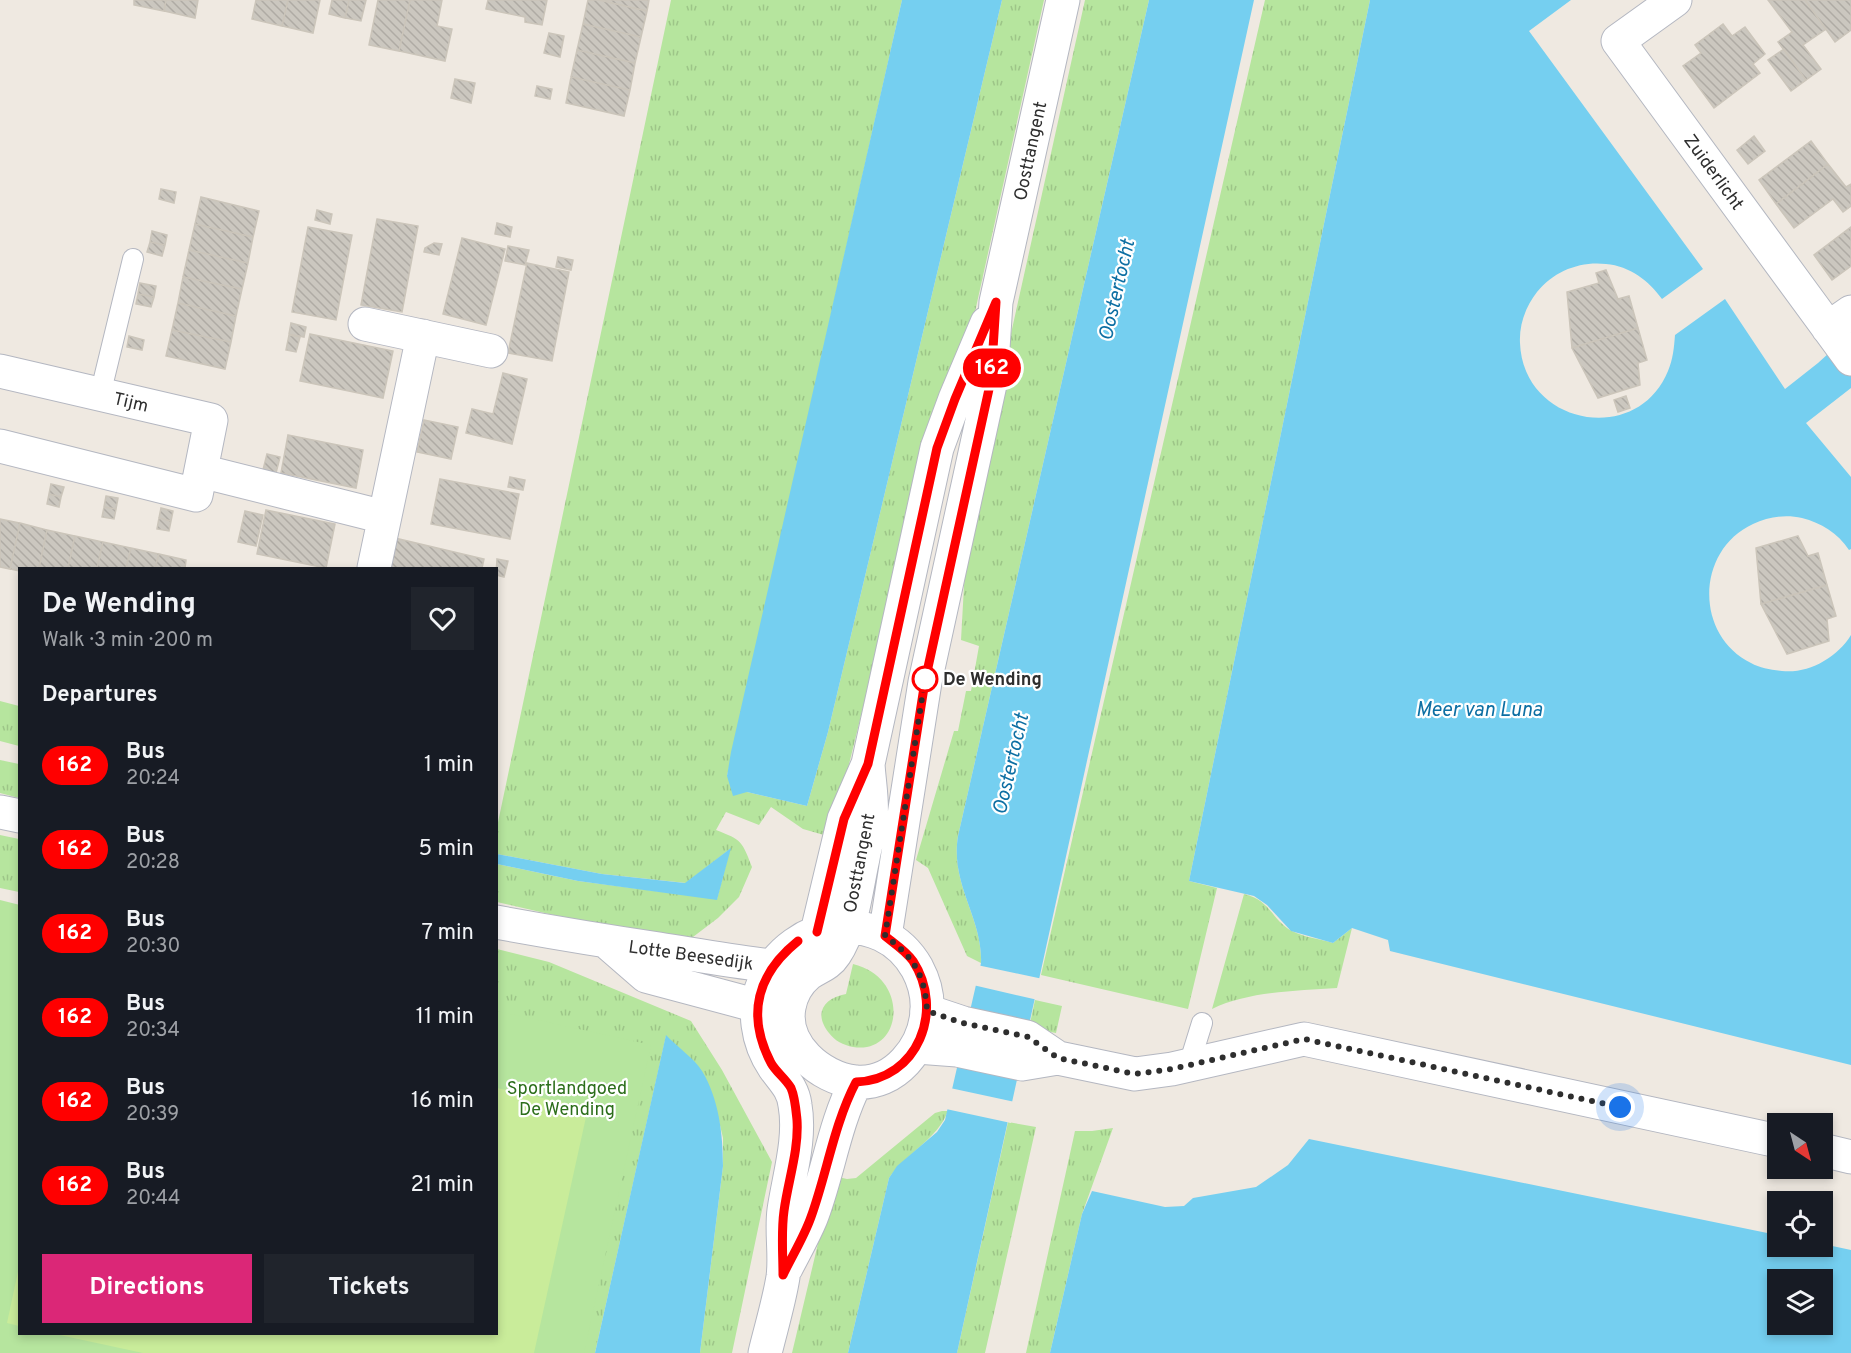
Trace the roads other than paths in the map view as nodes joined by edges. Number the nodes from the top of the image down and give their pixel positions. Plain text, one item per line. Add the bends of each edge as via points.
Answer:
1 (1063, 0) edge
2 (1674, 0) edge
3 (133, 259) dead end
4 (996, 302) junction
5 (365, 324) dead end
6 (1841, 334) edge
7 (423, 336) junction
8 (491, 351) dead end
9 (0, 371) edge
10 (100, 395) junction
11 (0, 446) edge
12 (201, 471) junction
13 (384, 517) junction
14 (374, 567) edge
15 (0, 812) edge
16 (18, 816) edge
17 (498, 922) edge
18 (832, 929) junction
19 (885, 936) junction
20 (608, 943) junction
21 (773, 966) junction
22 (758, 1006) junction
23 (927, 1011) junction
24 (788, 1022) junction
25 (1202, 1023) dead end
26 (960, 1036) junction
27 (917, 1047) junction
28 (1189, 1065) junction
29 (856, 1082) junction
30 (1767, 1139) edge
31 (1833, 1153) edge
32 (1851, 1157) edge
33 (783, 1275) junction
34 (765, 1353) edge

1 - 4 street, Oosttangent
2 - 6 street, Zuiderlicht via 1618,41
3 - 10 lane
4 - 18 street, Oosttangent via 937,448 868,764 844,819
4 - 19 street, Oosttangent via 991,380 925,681
5 - 7 street
7 - 8 street
7 - 13 street
9 - 10 street, Tijm
10 - 12 street, Tijm via 211,420
11 - 12 street, Tijm via 196,495
12 - 13 street
13 - 14 street
15 - 16 street
17 - 20 street, Lotte Beesedijk
18 - 19 street via 861,928
18 - 21 street via 792,946
18 - 24 street via 840,946 833,958 798,985 791,998
19 - 23 street via 900,947 916,968 926,993
20 - 21 street, Lotte Beesedijk
20 - 22 street, Lotte Beesedijk via 646,976
21 - 22 street via 763,983
22 - 24 street, Lotte Beesedijk
22 - 33 street via 760,1038 772,1065 791,1087 797,1122 783,1213
23 - 26 street
23 - 27 street
24 - 29 street via 801,1052 811,1062 825,1072
25 - 28 lane
26 - 27 street
26 - 28 street via 1135,1074
27 - 29 street via 887,1075
28 - 30 street via 1304,1039
29 - 33 street via 831,1148 811,1219
31 - 32 street
33 - 34 street

